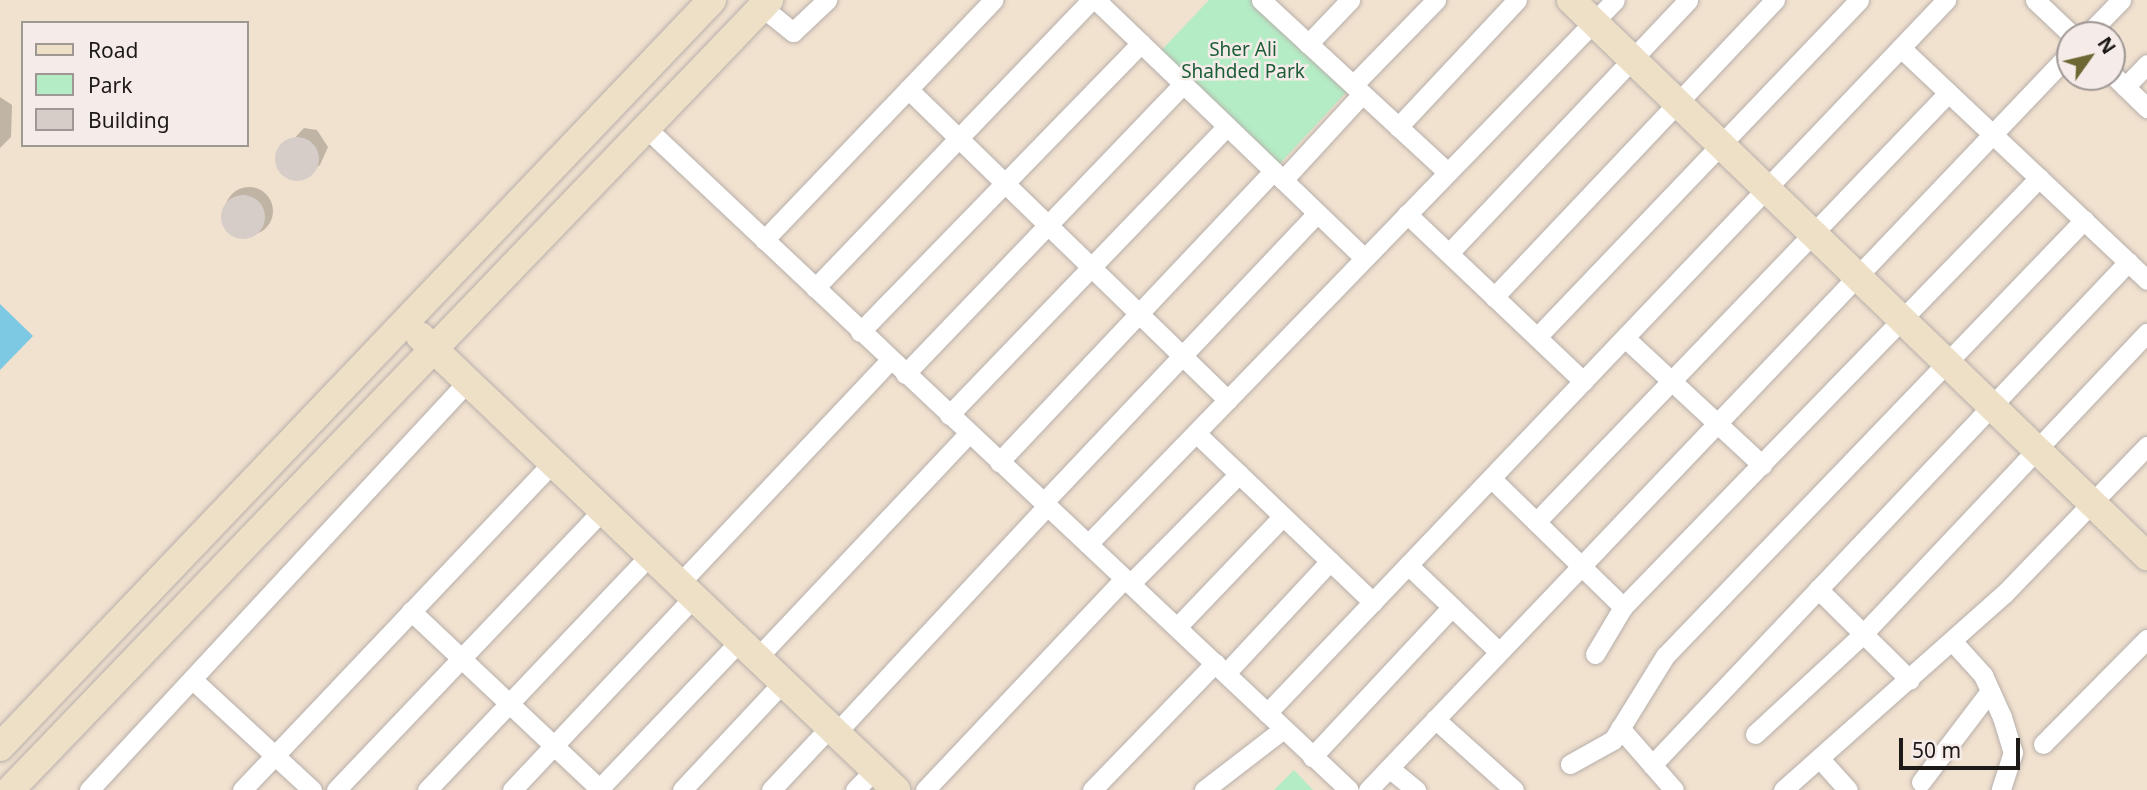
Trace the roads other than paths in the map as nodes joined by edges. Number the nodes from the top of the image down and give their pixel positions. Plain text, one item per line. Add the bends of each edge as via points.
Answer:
1 (712, 0) edge
2 (827, 0) edge
3 (993, 0) edge
4 (1094, 0) edge
5 (1350, 0) edge
6 (1436, 0) edge
7 (1517, 0) edge
8 (1571, 0) edge
9 (1615, 0) edge
10 (1688, 0) edge
11 (1775, 0) edge
12 (1860, 0) edge
13 (2035, 0) edge
14 (2121, 0) edge
15 (1263, 1) edge
16 (1944, 1) edge
17 (767, 7) edge
18 (2057, 21) edge
19 (2101, 21) edge
20 (1595, 23) junction
21 (1141, 43) junction
22 (1308, 44) junction
23 (1900, 48) junction
24 (1632, 59) junction
25 (2147, 64) edge
26 (2056, 68) edge
27 (2126, 76) edge
28 (1183, 84) junction
29 (2126, 87) edge
30 (908, 89) junction
31 (1358, 90) junction
32 (1948, 93) junction
33 (1677, 103) junction
34 (2147, 107) edge
35 (644, 126) junction
36 (1227, 127) junction
37 (1398, 127) junction
38 (1992, 134) junction
39 (959, 138) junction
40 (1720, 144) junction
41 (1446, 171) junction
42 (1278, 175) junction
43 (2039, 178) junction
44 (1005, 183) junction
45 (1766, 189) junction
46 (1317, 213) junction
47 (1407, 214) junction
48 (2084, 220) junction
49 (1048, 225) junction
50 (1812, 233) junction
51 (764, 240) junction
52 (1449, 253) junction
53 (1364, 258) junction
54 (2128, 262) junction
55 (1092, 267) junction
56 (1857, 276) junction
57 (2147, 280) edge
58 (815, 288) junction
59 (1494, 297) junction
60 (1139, 313) junction
61 (1902, 320) junction
62 (404, 323) junction
63 (860, 332) junction
64 (2147, 334) edge
65 (1537, 337) junction
66 (1625, 338) junction
67 (432, 347) junction
68 (1182, 356) junction
69 (890, 360) junction
70 (1948, 364) junction
71 (905, 374) junction
72 (1671, 380) junction
73 (468, 381) junction
74 (1583, 382) junction
75 (1228, 400) junction
76 (1992, 406) junction
77 (949, 415) junction
78 (1716, 422) junction
79 (968, 433) junction
80 (1196, 433) junction
81 (2147, 446) edge
82 (2038, 451) junction
83 (553, 462) junction
84 (999, 462) junction
85 (1762, 465) junction
86 (1239, 474) junction
87 (1491, 478) junction
88 (2094, 504) junction
89 (1045, 505) junction
90 (603, 510) junction
91 (1283, 516) junction
92 (1536, 522) junction
93 (1088, 544) junction
94 (2146, 551) edge
95 (650, 555) junction
96 (1330, 561) junction
97 (1579, 564) junction
98 (1408, 565) junction
99 (1128, 581) junction
100 (1818, 589) junction
101 (687, 590) junction
102 (1373, 602) junction
103 (1452, 607) junction
104 (1623, 607) junction
105 (411, 611) junction
106 (1177, 627) junction
107 (1863, 634) junction
108 (2147, 639) edge
109 (1953, 642) junction
110 (749, 649) junction
111 (1498, 651) junction
112 (1595, 654) dead end
113 (461, 659) junction
114 (1221, 668) junction
115 (193, 680) junction
116 (1910, 680) junction
117 (783, 682) junction
118 (1990, 691) junction
119 (509, 704) junction
120 (1267, 713) junction
121 (1435, 719) junction
122 (1620, 728) junction
123 (833, 730) junction
124 (1282, 730) junction
125 (1755, 734) dead end
126 (2043, 744) dead end
127 (554, 746) junction
128 (0, 747) edge
129 (275, 755) junction
130 (1312, 757) junction
131 (1821, 760) junction
132 (1570, 764) dead end
133 (1652, 765) junction
134 (1389, 768) junction
135 (875, 769) junction
136 (1921, 782) dead end
137 (1795, 787) edge
138 (599, 789) edge
139 (10, 790) edge
140 (89, 790) edge
141 (242, 790) edge
142 (313, 790) edge
143 (336, 790) edge
144 (428, 790) edge
145 (512, 790) edge
146 (682, 790) edge
147 (771, 790) edge
148 (855, 790) edge
149 (896, 790) edge
150 (925, 790) edge
151 (1092, 790) edge
152 (1204, 790) edge
153 (1349, 790) edge
154 (1368, 790) edge
155 (1416, 790) edge
156 (1514, 790) edge
157 (1674, 790) edge
158 (1849, 790) edge
159 (2001, 790) edge

1 - 62 street
2 - 17 street via 799,30 786,31
3 - 30 street
4 - 21 street
4 - 39 street
5 - 22 street
6 - 31 street
7 - 37 street
8 - 20 street
9 - 20 street
10 - 24 street
11 - 33 street
12 - 40 street
13 - 18 street
14 - 19 street
15 - 22 street
16 - 23 street
17 - 35 street
20 - 24 street
20 - 41 street
21 - 28 street
21 - 44 street
22 - 31 street
23 - 32 street
23 - 45 street
24 - 33 street
24 - 52 street
25 - 27 street
26 - 38 street
28 - 36 street
28 - 49 street
29 - 34 street
30 - 39 street
30 - 51 street
31 - 37 street
31 - 42 street
32 - 38 street
32 - 50 street
33 - 40 street
33 - 59 street
35 - 51 street
35 - 67 street
36 - 42 street
36 - 55 street
37 - 41 street
38 - 43 street
38 - 56 street
39 - 44 street
39 - 58 street
40 - 45 street
40 - 65 street
41 - 47 street
42 - 46 street
42 - 60 street
43 - 48 street
43 - 61 street
44 - 49 street
44 - 63 street
45 - 50 street
45 - 66 street
46 - 53 street
46 - 68 street
47 - 52 street
47 - 53 street
48 - 54 street
48 - 70 street
49 - 55 street
49 - 71 street
50 - 56 street
50 - 72 street
51 - 58 street
52 - 59 street
53 - 75 street
54 - 57 street
54 - 76 street
55 - 60 street
55 - 77 street
56 - 61 street
56 - 78 street
58 - 63 street
59 - 65 street
60 - 68 street
60 - 84 street
61 - 70 street
61 - 85 street
62 - 67 street
62 - 128 street
63 - 69 street
64 - 82 street
65 - 74 street
66 - 72 street
66 - 74 street
67 - 73 street
67 - 139 street
68 - 75 street
68 - 89 street
69 - 71 street
69 - 101 street
70 - 76 street
70 - 122 street via 1665,656
71 - 77 street
72 - 78 street
72 - 92 street
73 - 83 street
73 - 115 street
74 - 87 street
75 - 80 street
76 - 82 street
76 - 100 street
77 - 79 street
78 - 85 street
78 - 97 street
79 - 84 street
79 - 110 street
80 - 86 street
80 - 93 street
81 - 88 street
82 - 88 street
82 - 107 street
83 - 90 street
83 - 105 street
84 - 89 street
85 - 104 street
86 - 91 street
86 - 99 street
87 - 92 street
87 - 98 street
88 - 94 street
88 - 109 street
89 - 93 street
89 - 123 street
90 - 95 street
90 - 113 street
91 - 96 street
91 - 106 street
92 - 97 street
93 - 99 street
95 - 101 street
95 - 119 street
96 - 102 street
96 - 114 street
97 - 104 street
97 - 111 street
98 - 102 street
98 - 103 street
99 - 106 street
99 - 150 street
100 - 107 street
100 - 133 street
101 - 110 street
101 - 127 street
102 - 120 street
103 - 111 street
103 - 130 street
104 - 112 street
105 - 113 street
105 - 129 street
106 - 114 street
107 - 116 street
107 - 125 street
108 - 126 street
109 - 116 street
109 - 118 street
110 - 117 street
110 - 138 street
111 - 121 street
113 - 119 street
113 - 143 street
114 - 120 street
114 - 151 street
115 - 129 street
115 - 140 street
116 - 131 street
117 - 123 street
117 - 146 street
118 - 136 street
118 - 159 street via 2013,752
119 - 127 street
119 - 144 street
120 - 124 street
121 - 134 street
121 - 156 street
122 - 132 street via 1613,740
122 - 133 street
123 - 135 street
123 - 147 street
124 - 130 street
124 - 152 street
127 - 138 street
127 - 145 street
129 - 141 street
129 - 142 street
130 - 153 street
131 - 137 street
131 - 158 street
133 - 157 street
134 - 154 street
134 - 155 street
135 - 148 street
135 - 149 street

